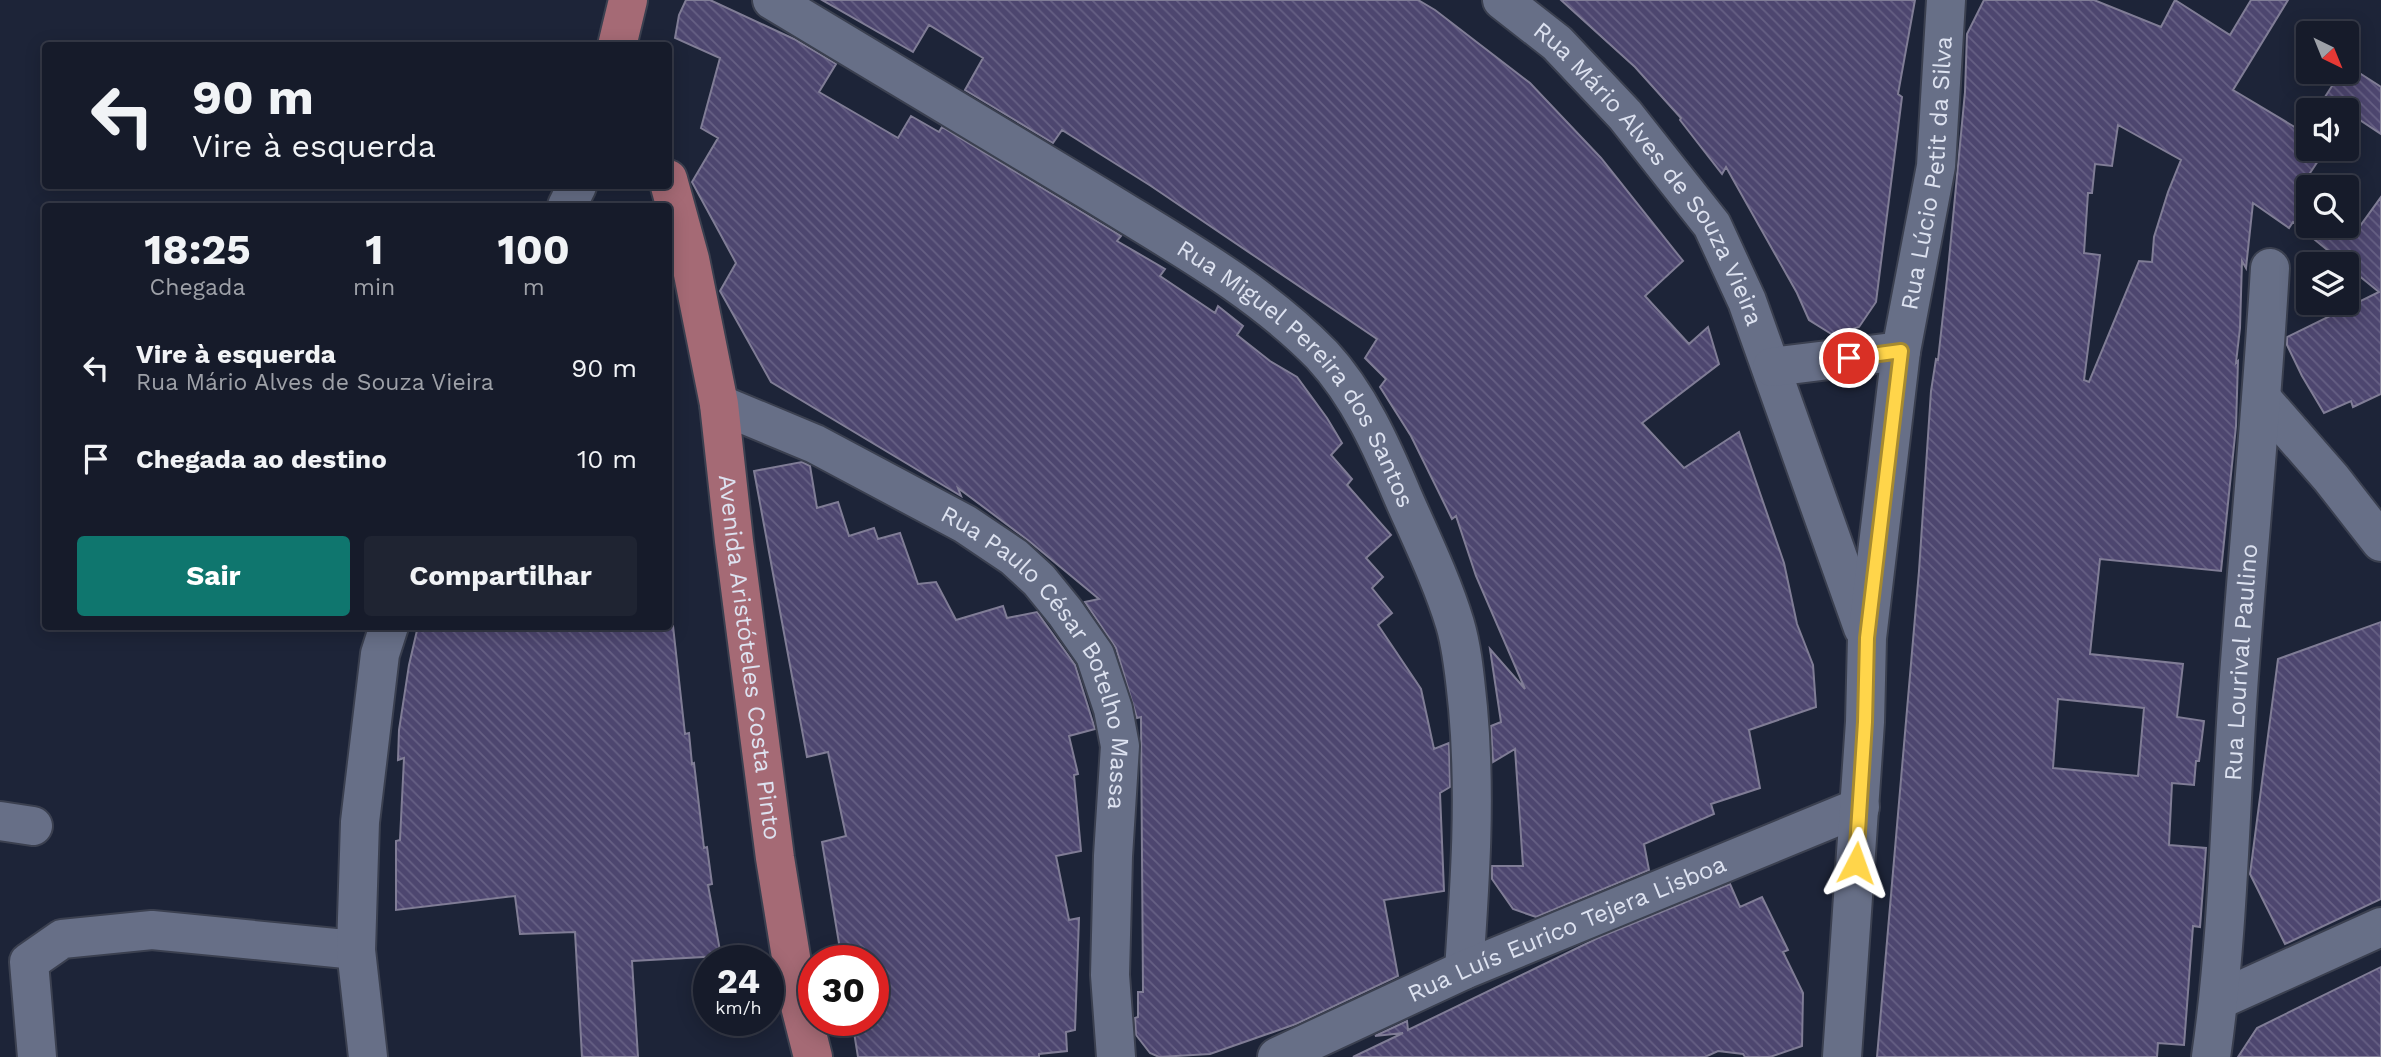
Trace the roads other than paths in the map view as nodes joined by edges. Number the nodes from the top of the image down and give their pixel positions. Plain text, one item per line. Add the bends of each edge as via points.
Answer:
1 (772, 0) edge
2 (1502, 0) edge
3 (1946, 0) edge
4 (671, 189) edge
5 (672, 232) edge
6 (690, 259) junction
7 (2270, 268) dead end
8 (1901, 351) junction
9 (1772, 367) junction
10 (2262, 399) junction
11 (719, 404) junction
12 (2381, 542) edge
13 (388, 630) edge
14 (1867, 638) junction
15 (1860, 807) junction
16 (2381, 927) edge
17 (356, 950) junction
18 (1464, 970) junction
19 (2219, 1000) junction
20 (37, 1057) edge
21 (368, 1057) edge
22 (813, 1057) edge
23 (1116, 1057) edge
24 (1276, 1057) edge
25 (1842, 1057) edge
26 (2211, 1057) edge

1 - 18 street, Rua Miguel Pereira dos Santos via 1242,287 1315,349 1348,389 1396,480 1455,626 1466,685 1471,758
2 - 9 street, Rua Mário Alves de Souza Vieira via 1557,43 1625,115 1712,225
3 - 8 street, Rua Lúcio Petit da Silva via 1937,166
4 - 6 main road, Avenida Aristóteles Costa Pinto
5 - 6 main road, Avenida Aristóteles Costa Pinto
6 - 11 main road, Avenida Aristóteles Costa Pinto
7 - 10 street, Rua Lourival Paulino
8 - 9 street
8 - 14 street, Rua Lúcio Petit da Silva
9 - 14 street, Rua Mário Alves de Souza Vieira
10 - 12 street
10 - 19 street, Rua Lourival Paulino
11 - 22 main road, Avenida Aristóteles Costa Pinto via 775,858 797,994
11 - 23 street, Rua Paulo César Botelho Massa via 815,444 965,524 1039,580 1095,654 1114,709 1120,746 1110,975
13 - 17 street via 380,654 360,822
14 - 15 street, Rua Lúcio Petit da Silva
15 - 18 street, Rua Luís Eurico Tejera Lisboa
15 - 25 street, Rua Lúcio Petit da Silva
16 - 19 street
17 - 20 street via 152,930 62,939 29,962
17 - 21 street
18 - 24 street, Rua Luís Eurico Tejera Lisboa
19 - 26 street, Rua Lourival Paulino

